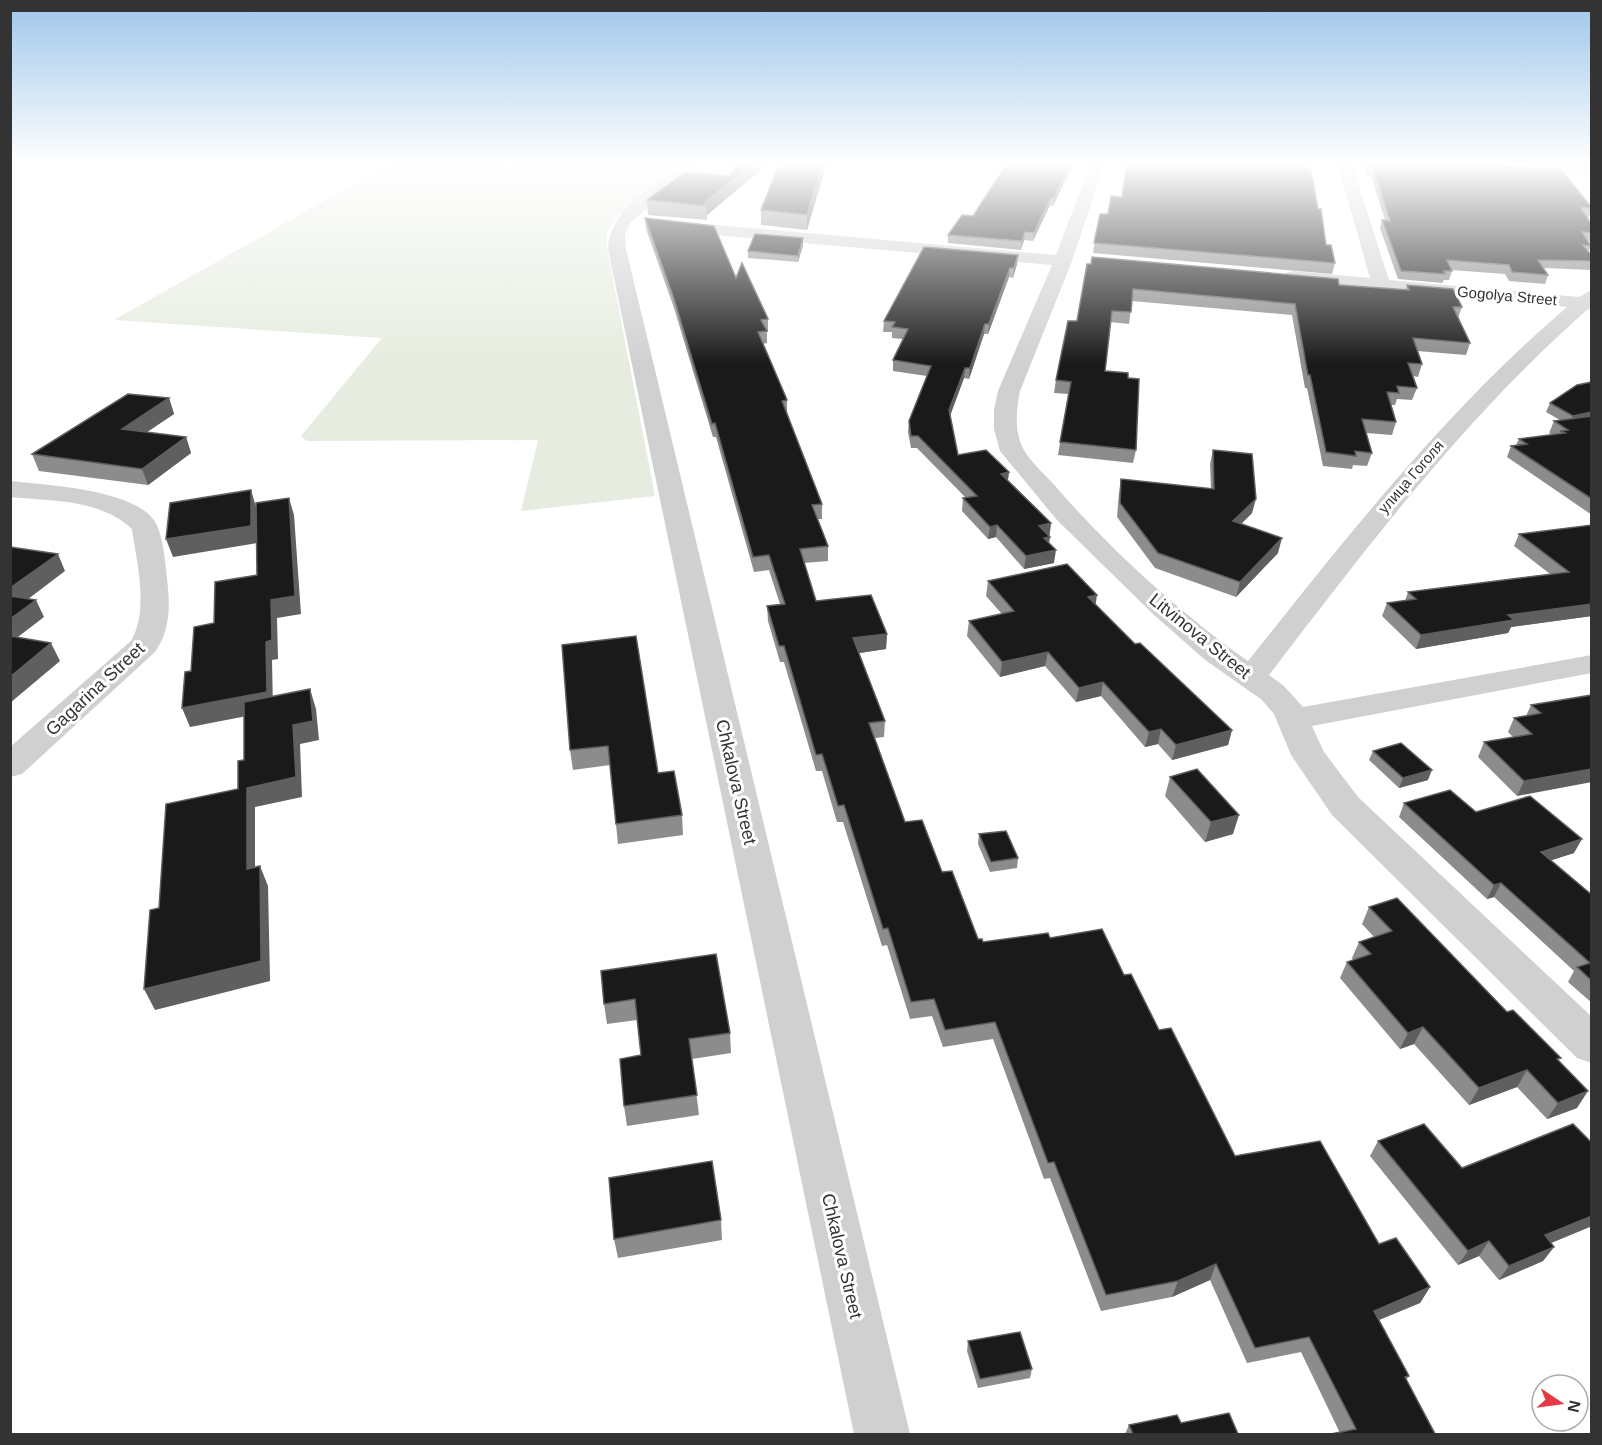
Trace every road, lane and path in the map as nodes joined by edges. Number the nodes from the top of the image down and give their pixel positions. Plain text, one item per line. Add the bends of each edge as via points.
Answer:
1 (624, 229) edge
2 (727, 229) edge
3 (1079, 229) edge
4 (1364, 229) edge
5 (1071, 259) junction
6 (1275, 276) edge
7 (1381, 285) junction
8 (1588, 301) edge
9 (10, 489) edge
10 (1592, 664) edge
11 (1251, 677) junction
12 (1293, 719) junction
13 (10, 766) edge
14 (1592, 1045) edge
15 (882, 1434) edge

1 - 15 street, Chkalova Street via 617,233 617,249
2 - 5 street
3 - 5 street, Litvinova Street
4 - 7 street
5 - 11 street, Litvinova Street via 1010,391 1005,410 1012,451 1066,514 1124,572 1208,646
6 - 7 street, Gogolya Street
7 - 8 street, Gogolya Street
8 - 11 street, улица Гоголя via 1521,359 1412,473
9 - 13 street, Gagarina Street via 112,503 138,519 145,527 154,616 152,633 144,646
10 - 12 street
11 - 12 street, Litvinova Street via 1273,693
12 - 14 street, Litvinova Street via 1308,755 1345,806

